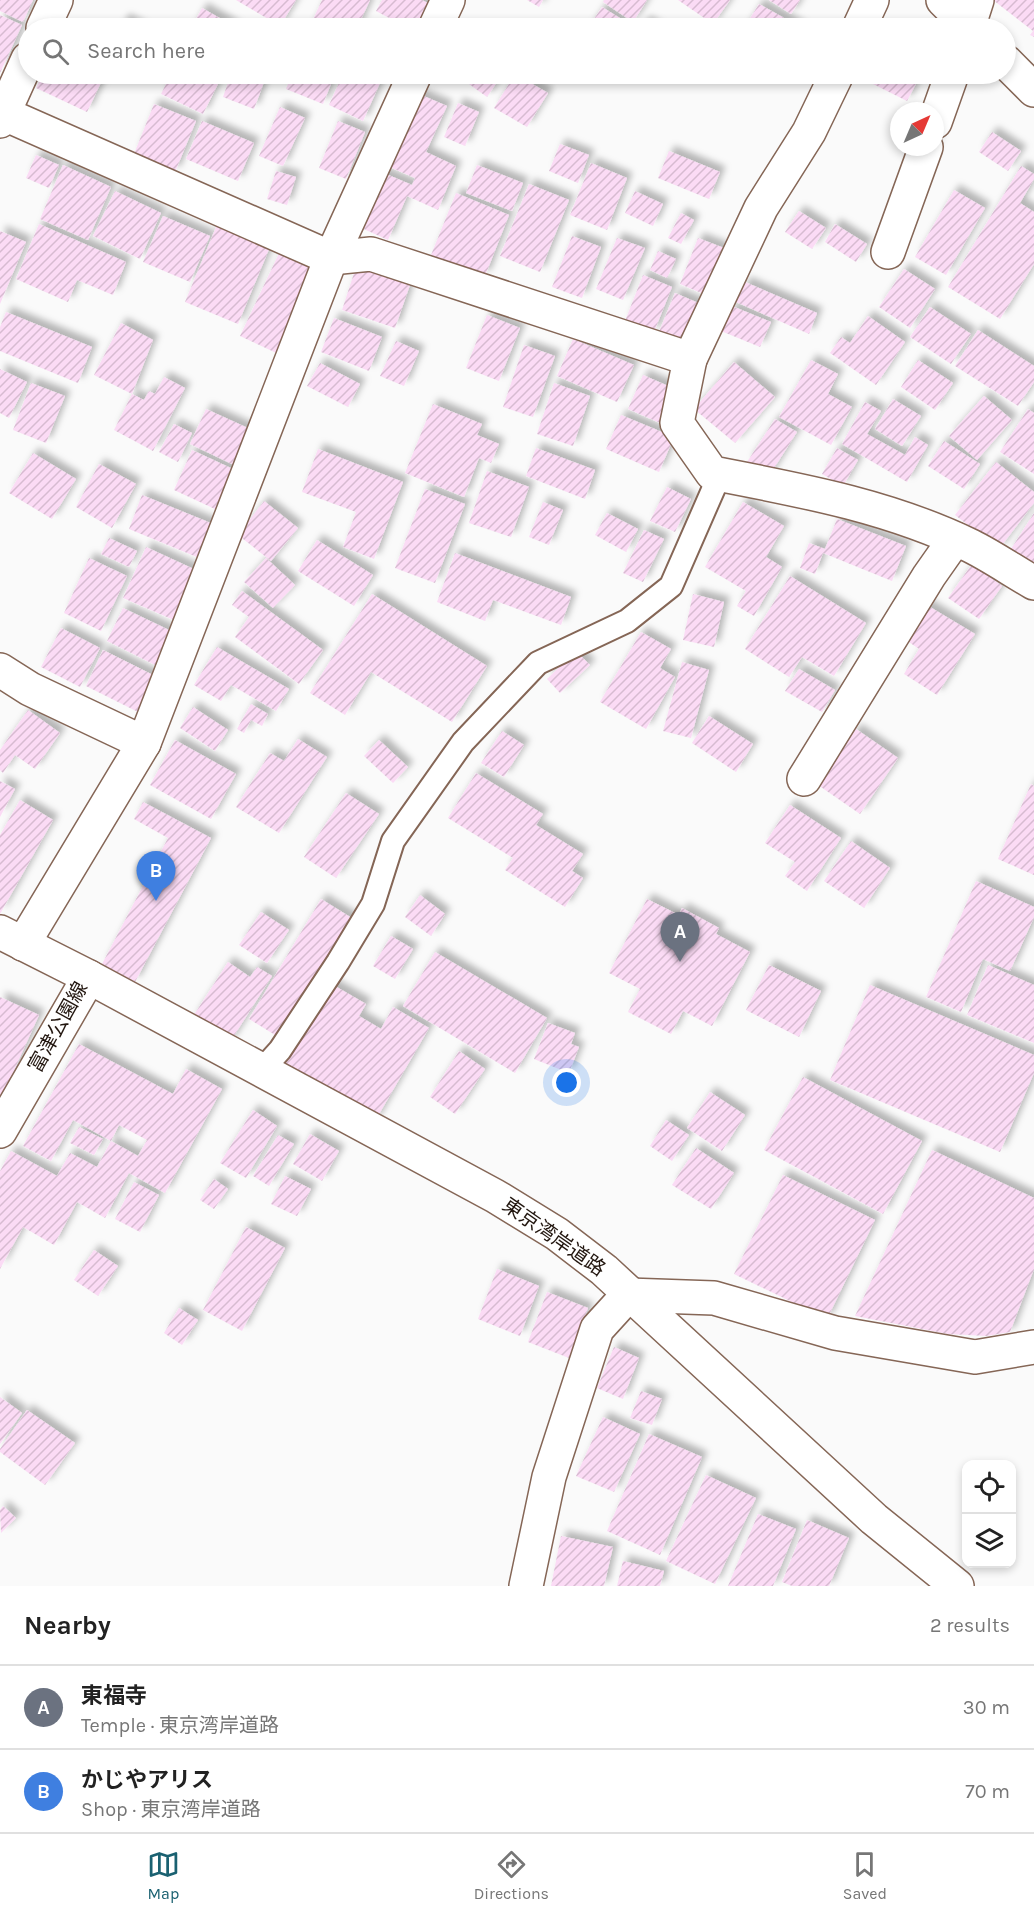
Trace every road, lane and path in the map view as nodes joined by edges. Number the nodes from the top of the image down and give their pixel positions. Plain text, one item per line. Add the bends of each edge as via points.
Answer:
1 (56, 0) edge
2 (448, 0) edge
3 (872, 0) edge
4 (943, 0) edge
5 (48, 18) edge
6 (440, 18) edge
7 (863, 18) edge
8 (968, 18) edge
9 (1016, 73) edge
10 (18, 80) edge
11 (410, 84) edge
12 (832, 84) edge
13 (948, 84) edge
14 (1034, 90) edge
15 (942, 102) edge
16 (1, 116) edge
17 (923, 156) edge
18 (888, 252) dead end
19 (332, 258) junction
20 (690, 359) junction
21 (720, 474) junction
22 (955, 539) junction
23 (1034, 583) edge
24 (0, 670) edge
25 (144, 743) junction
26 (804, 779) dead end
27 (11, 938) edge
28 (88, 977) junction
29 (261, 1071) junction
30 (0, 1131) edge
31 (628, 1294) junction
32 (1034, 1347) edge
33 (526, 1586) edge
34 (957, 1586) edge

1 - 5 main road
2 - 6 main road
3 - 7 main road
4 - 8 main road
9 - 14 main road
10 - 16 main road
11 - 19 main road
12 - 20 main road via 809,132 761,208
13 - 15 main road
16 - 19 main road
17 - 18 main road
19 - 20 main road via 371,254
19 - 25 main road
20 - 21 main road via 677,423 712,473
21 - 22 main road via 830,496
21 - 29 lane via 671,586 627,621 538,663 463,742 393,841 373,904 338,962 280,1050
22 - 23 main road
22 - 26 main road
24 - 25 main road via 30,689
25 - 27 main road
27 - 28 main road, 富津公園線
28 - 29 main road, 東京湾岸道路
28 - 30 main road, 富津公園線
29 - 31 main road, 東京湾岸道路 via 495,1196 557,1234
31 - 32 main road via 714,1298 835,1333 975,1358
31 - 33 main road via 597,1329 549,1477
31 - 34 main road, 東京湾岸道路 via 874,1519

